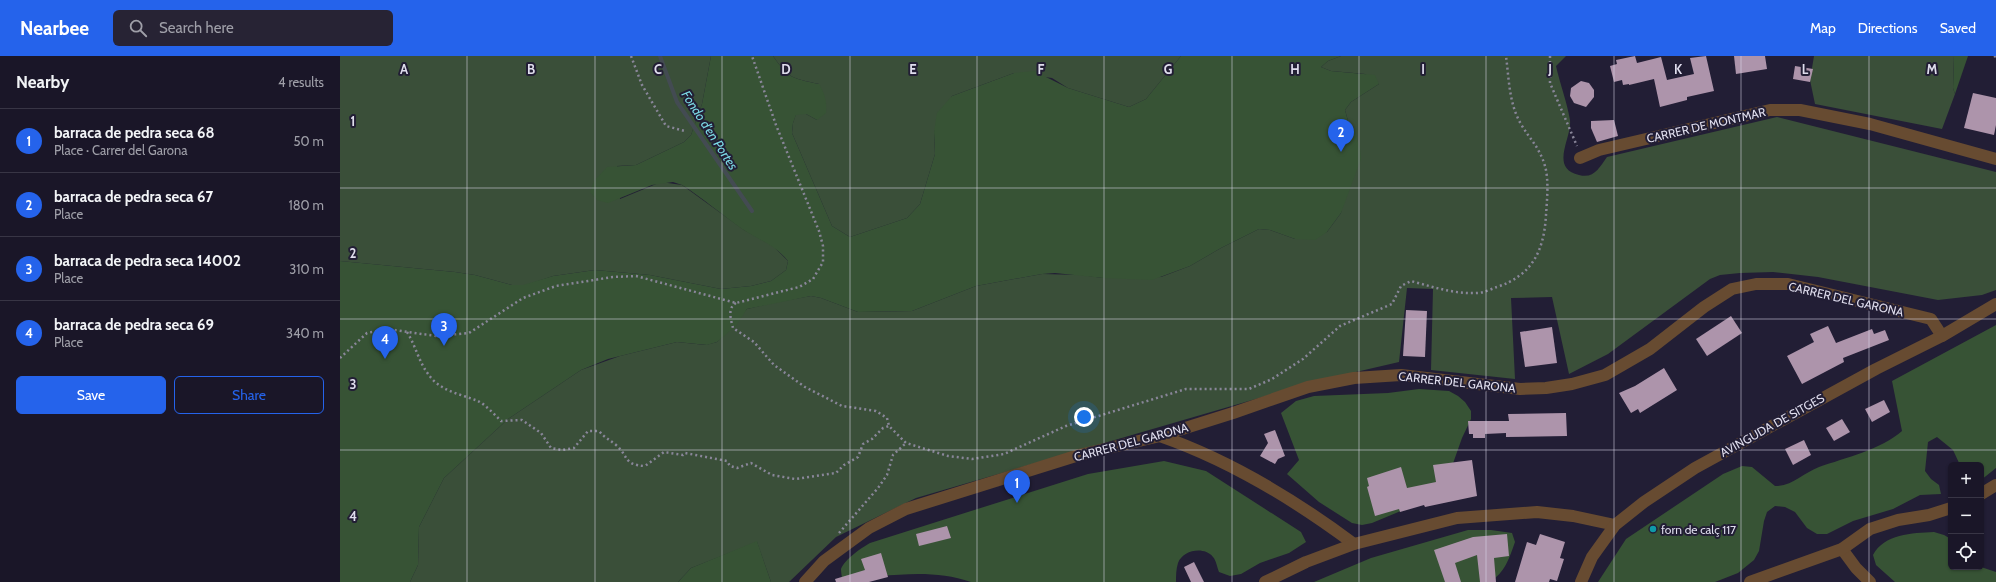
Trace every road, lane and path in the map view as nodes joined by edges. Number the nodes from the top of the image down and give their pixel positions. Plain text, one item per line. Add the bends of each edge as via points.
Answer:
1 (631, 56) edge
2 (752, 56) edge
3 (1506, 56) edge
4 (1550, 56) edge
5 (685, 131) dead end
6 (1580, 158) joint
7 (1996, 159) edge
8 (736, 303) junction
9 (1996, 304) edge
10 (407, 332) junction
11 (1942, 336) junction
12 (340, 358) edge
13 (890, 426) junction
14 (1160, 436) junction
15 (906, 443) junction
16 (1996, 485) edge
17 (1984, 492) edge
18 (1948, 509) edge
19 (1615, 524) junction
20 (834, 537) dead end
21 (1354, 544) junction
22 (1842, 549) junction
23 (805, 582) edge
24 (1265, 582) edge
25 (1581, 582) edge
26 (1750, 582) edge
27 (1870, 582) edge

1 - 5 path via 642,85 666,126
2 - 8 path via 776,125 819,231 823,246 823,262 813,279 798,287
3 - 15 path via 1513,106 1521,124 1538,147 1545,168 1547,200 1545,229 1538,253 1527,270 1513,282 1478,293 1443,290 1411,281 1401,286 1392,304 1340,326 1304,359 1272,379 1249,389 1186,388 1066,426 1004,454 972,459 948,456
4 - 6 path via 1550,83 1574,136
6 - 7 street, CARRER DE MONTMAR via 1599,150 1747,115 1770,110 1800,110 1870,124
8 - 10 path via 636,276 613,277 556,286 523,298 469,333 436,336
8 - 13 path via 733,304 730,314 733,328 754,342 774,365 806,387 842,406 876,411 887,418
9 - 11 street, AVINGUDA DE SITGES
10 - 12 path via 387,330 367,333
10 - 13 path via 416,346 420,363 434,381 460,396 479,402 501,421 522,420 541,433 551,448 562,450 574,448 588,431 599,431 618,446 625,458 634,466 645,466 664,452 727,461 730,466 737,468 751,463 772,475 795,479 836,473 858,457 862,444 872,439 883,428
11 - 14 street, CARRER DEL GARONA via 1931,319 1788,284 1756,284 1732,289 1704,306 1650,349 1605,375 1572,384 1520,389 1401,375 1354,378 1308,387
11 - 19 street, AVINGUDA DE SITGES via 1728,448 1644,502
13 - 15 path
14 - 21 street via 1206,454 1260,483 1312,514
14 - 23 street, CARRER DEL GARONA via 1079,455 906,509 869,528 824,561
15 - 20 path via 893,455 887,475 878,488
16 - 17 street
18 - 22 street via 1870,529
19 - 21 street via 1537,512 1457,518
19 - 25 street, AVINGUDA DE SITGES via 1592,557
21 - 24 street via 1306,562
22 - 26 street
22 - 27 street

